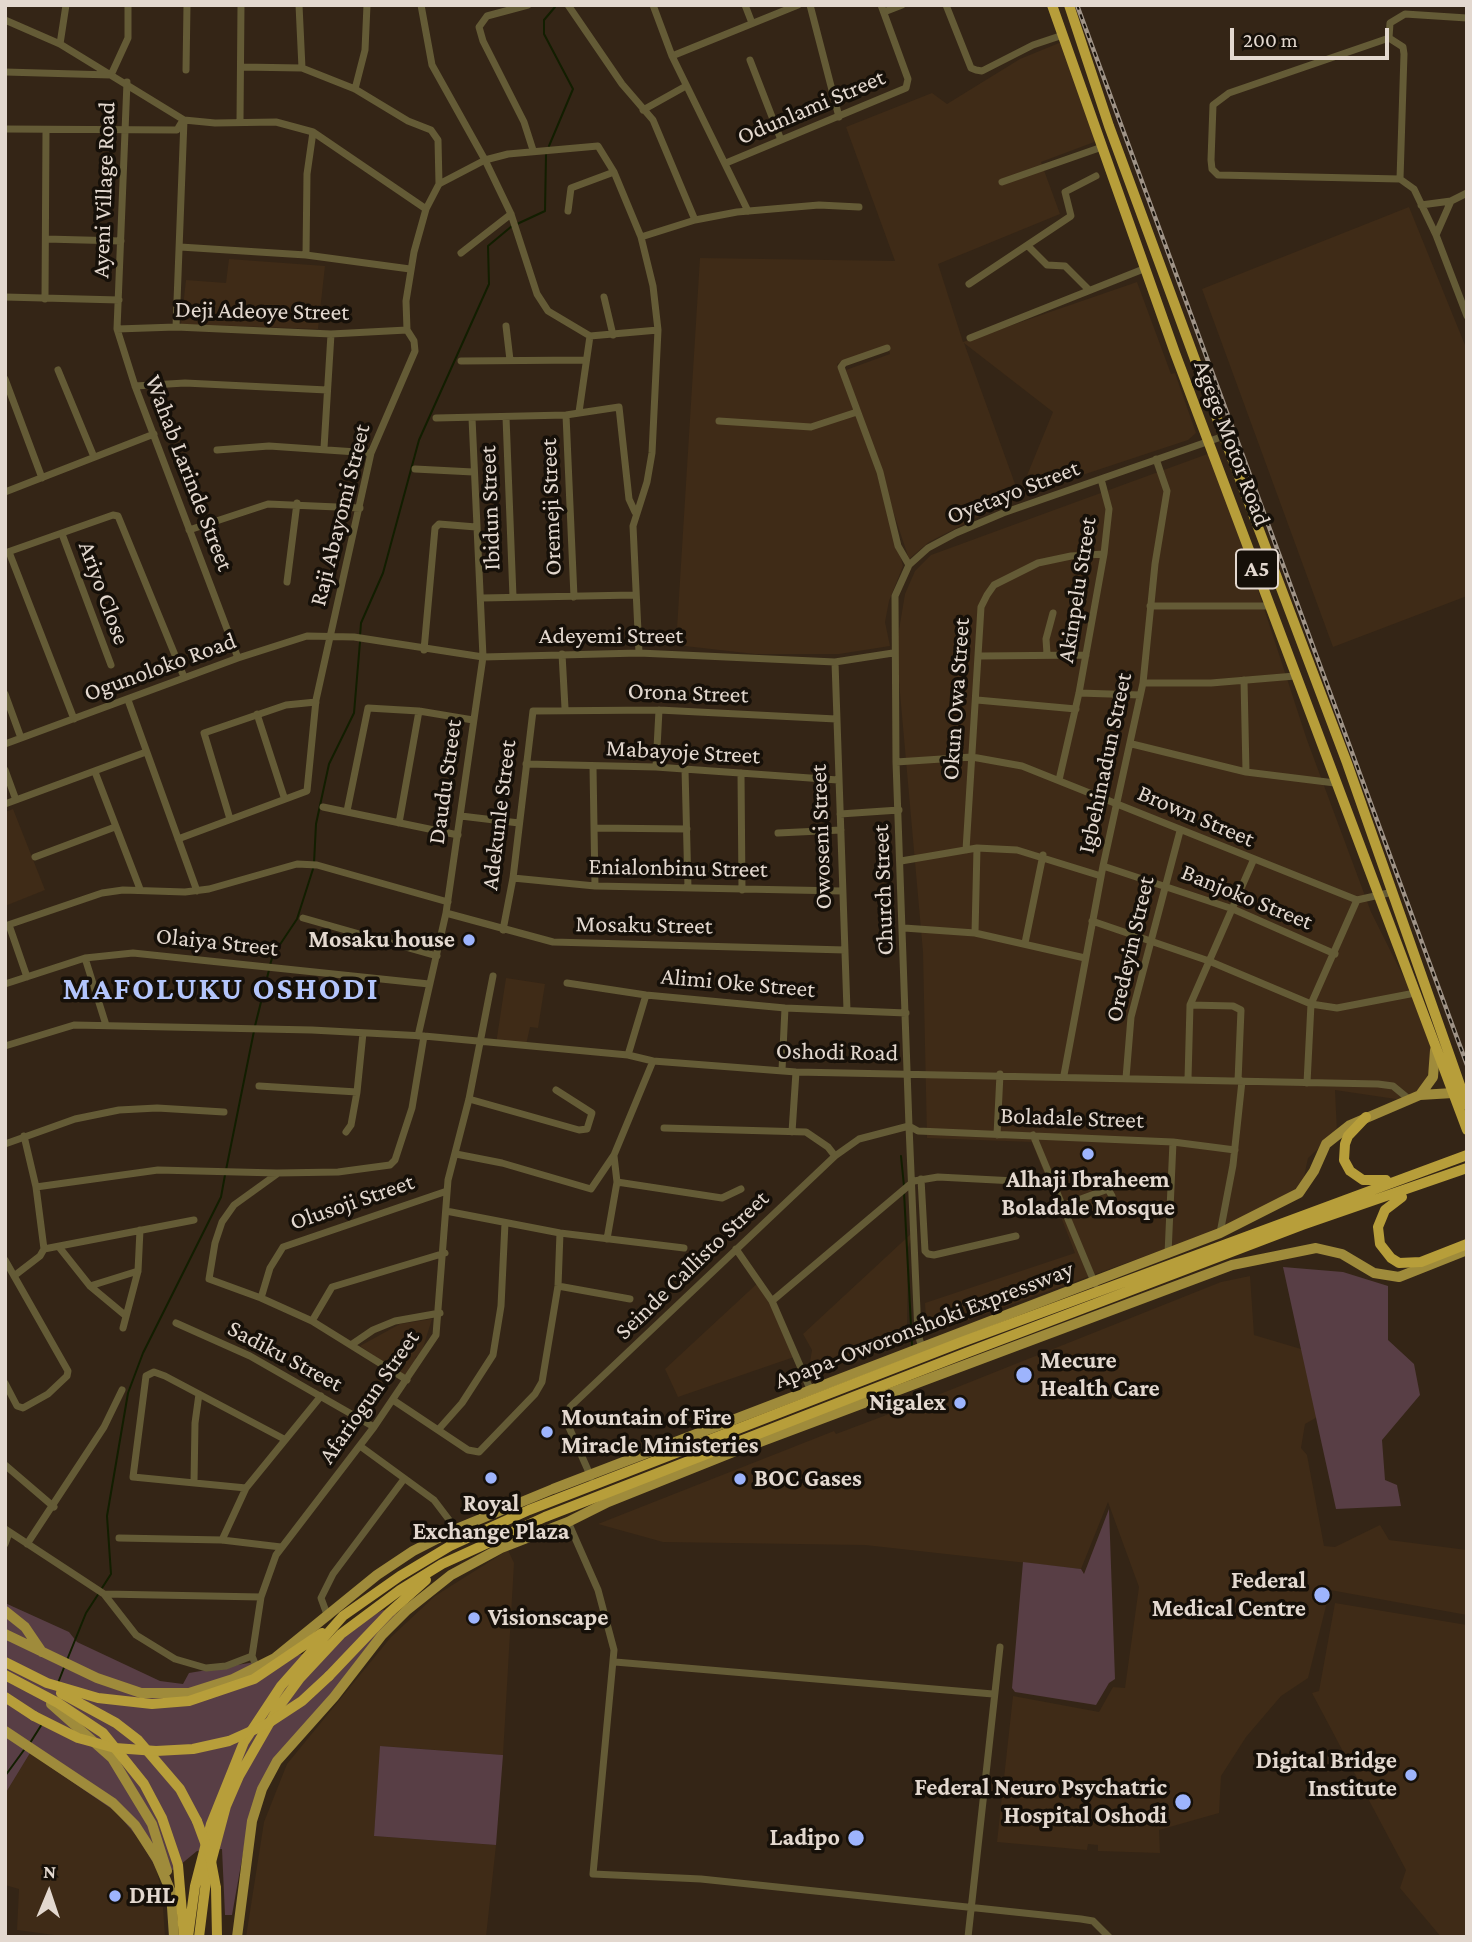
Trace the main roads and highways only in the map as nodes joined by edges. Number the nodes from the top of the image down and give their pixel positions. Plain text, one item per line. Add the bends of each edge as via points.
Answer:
1 (1052, 5) edge
2 (1069, 5) edge
3 (1435, 1042) junction
4 (1453, 1093) junction
5 (1420, 1096) junction
6 (1467, 1105) edge
7 (1366, 1118) junction
8 (1467, 1130) edge
9 (1467, 1155) edge
10 (1467, 1168) edge
11 (1422, 1171) junction
12 (1426, 1184) junction
13 (1467, 1244) edge
14 (1467, 1250) edge
15 (1096, 1287) junction
16 (731, 1448) junction
17 (491, 1539) junction
18 (5, 1612) edge
19 (344, 1616) junction
20 (5, 1634) edge
21 (43, 1652) junction
22 (5, 1662) edge
23 (5, 1675) edge
24 (40, 1687) junction
25 (5, 1697) edge
26 (60, 1698) junction
27 (5, 1731) edge
28 (171, 1892) junction
29 (174, 1937) edge
30 (186, 1937) edge
31 (199, 1937) edge
32 (217, 1937) edge
33 (237, 1937) edge

1 - 3 highway, Agege Motor Road / A5 via 1335,783
2 - 6 highway, Agege Motor Road / A5
3 - 4 highway, Agege Motor Road / A5
3 - 5 main road via 1433,1077
4 - 5 main road, Apapa-Oworonshoki Expressway
4 - 8 highway, Agege Motor Road / A5
5 - 7 main road, Apapa-Oworonshoki Expressway
7 - 11 highway via 1345,1144 1344,1160 1359,1178 1381,1181
7 - 15 main road, Apapa-Oworonshoki Expressway via 1326,1144 1298,1192 1220,1233
9 - 11 highway, Apapa-Oworonshoki Expressway
10 - 12 highway, Apapa-Oworonshoki Expressway
11 - 15 highway, Apapa-Oworonshoki Expressway
12 - 13 highway via 1393,1202 1383,1214 1380,1244 1384,1252 1399,1262 1420,1262
12 - 16 highway, Apapa-Oworonshoki Expressway via 1302,1225
14 - 16 main road, Apapa-Oworonshoki Expressway via 1399,1277 1374,1273 1342,1254 1315,1248 1232,1265
15 - 19 highway, Apapa-Oworonshoki Expressway via 529,1510 450,1546
15 - 21 main road, Apapa-Oworonshoki Expressway via 922,1349 456,1529 386,1569 257,1668 210,1688 166,1695 118,1687
16 - 17 highway, Apapa-Oworonshoki Expressway
16 - 33 main road, Apapa-Oworonshoki Expressway via 451,1575 382,1635 334,1697 290,1743 270,1774 254,1813
17 - 25 highway, bridge via 416,1588 302,1701 268,1724 229,1741 193,1749 115,1748 64,1732
17 - 31 highway, Apapa-Oworonshoki Expressway via 400,1590 351,1627 287,1695 258,1740 226,1806 209,1869
18 - 21 main road via 25,1627
19 - 26 highway via 264,1673 220,1693 152,1704
19 - 30 highway, Apapa-Oworonshoki Expressway via 281,1686 232,1766 200,1861
20 - 21 main road, Apapa-Oworonshoki Expressway
22 - 24 highway
23 - 24 highway
24 - 26 highway
26 - 28 main road via 112,1758 136,1796 163,1853
26 - 30 highway via 103,1733 144,1784 162,1818 178,1865
26 - 32 highway, bridge via 116,1724 172,1778 197,1821 210,1856
27 - 28 main road via 125,1814 149,1844
28 - 29 main road

